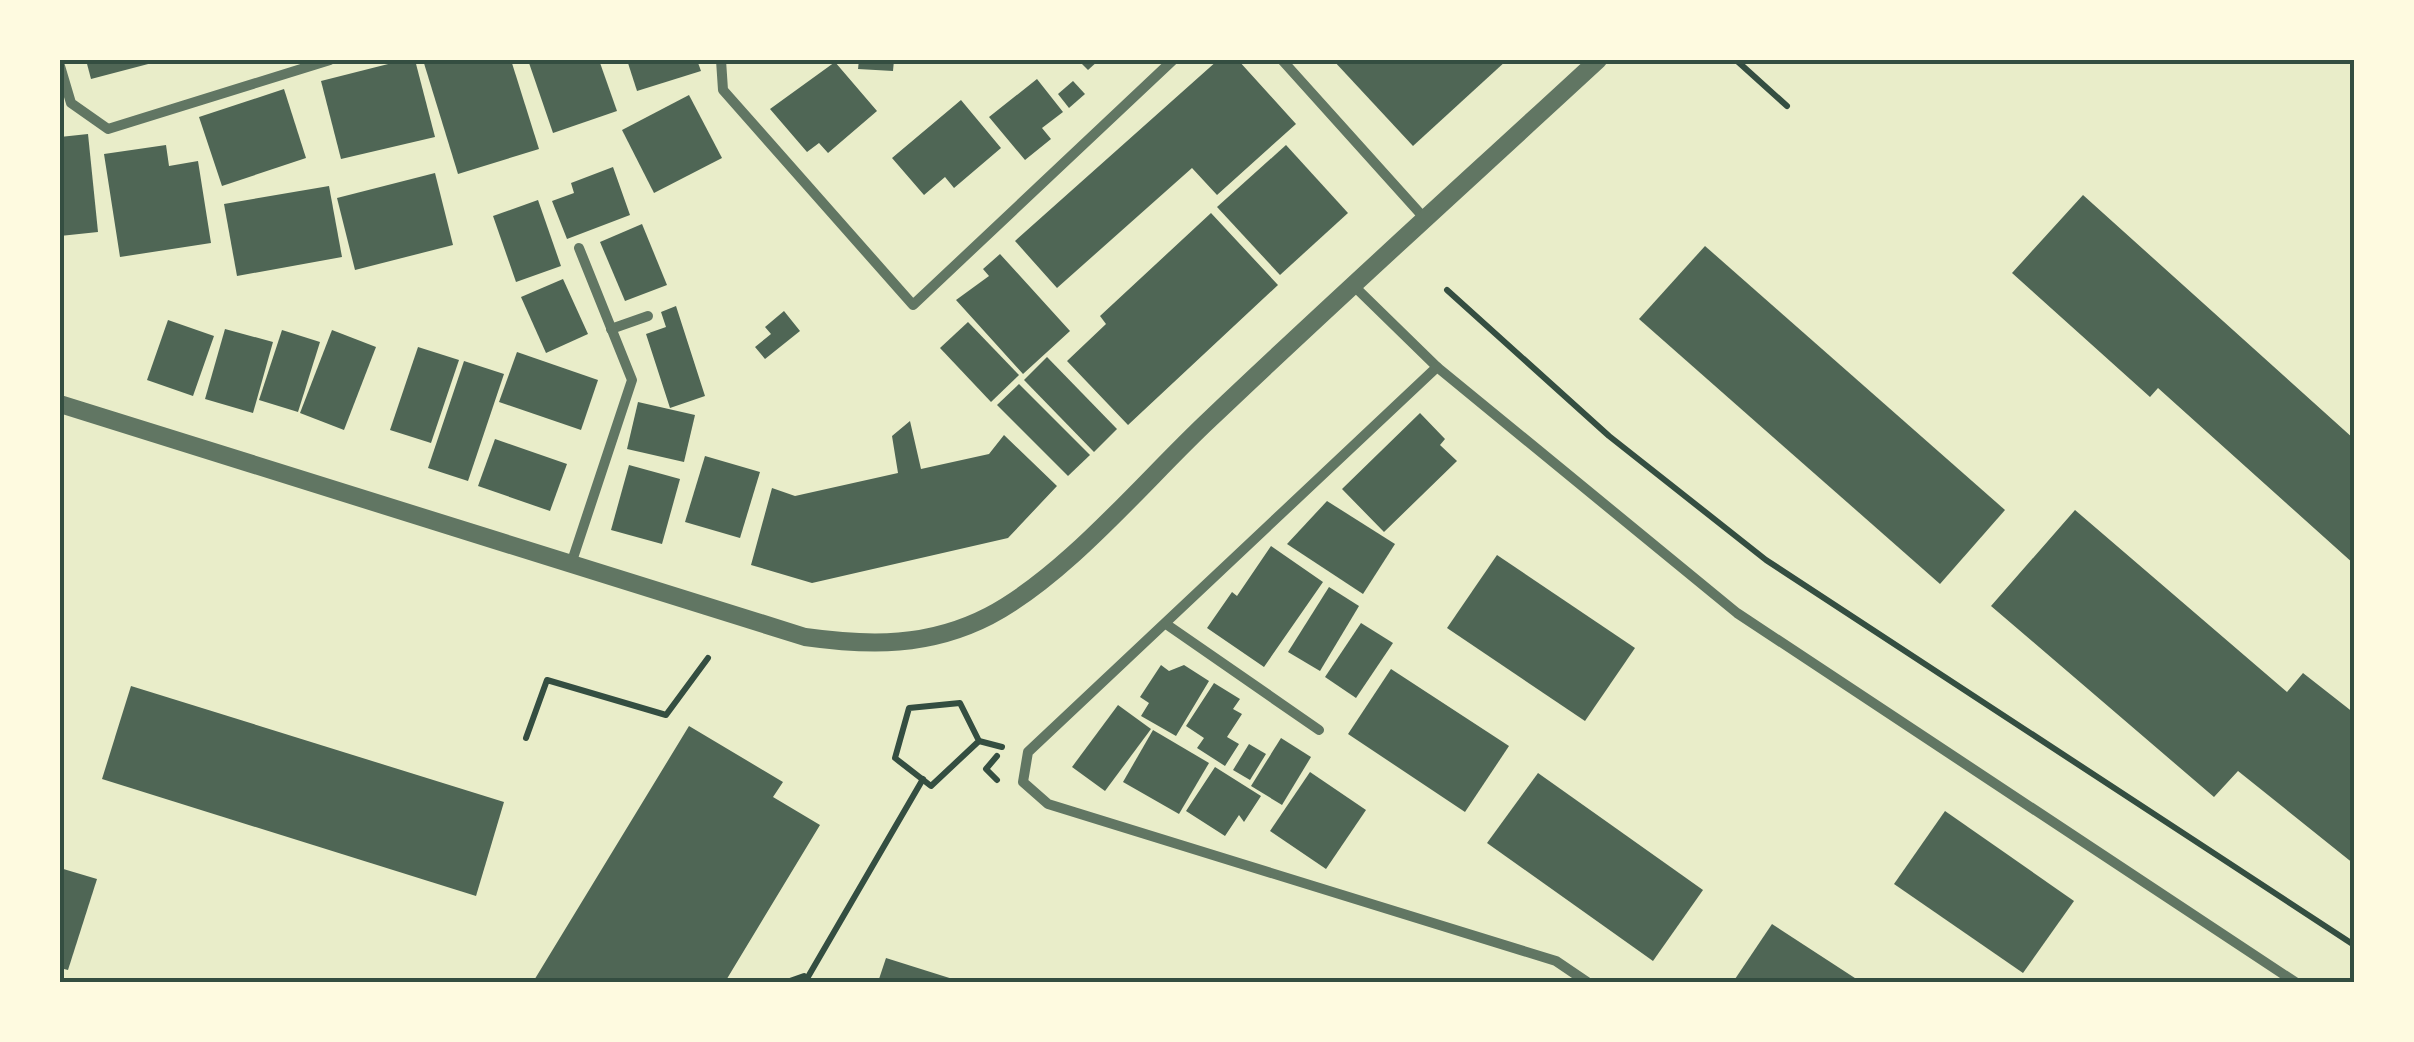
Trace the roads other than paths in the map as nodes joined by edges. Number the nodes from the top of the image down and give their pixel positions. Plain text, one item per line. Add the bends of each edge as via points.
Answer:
1 (330, 60) edge
2 (722, 60) edge
3 (1173, 60) edge
4 (1282, 60) edge
5 (1598, 60) edge
6 (60, 66) edge
7 (1426, 220) junction
8 (579, 248) dead end
9 (1354, 286) junction
10 (648, 316) dead end
11 (611, 329) junction
12 (1437, 367) junction
13 (60, 404) edge
14 (571, 564) junction
15 (1166, 624) junction
16 (1319, 730) dead end
17 (1587, 982) edge
18 (2296, 982) edge

1 - 6 street via 108,129 71,102
2 - 3 street via 722,90 913,305
4 - 7 street
5 - 7 street
7 - 9 street
8 - 11 street
9 - 12 street
9 - 14 street via 1042,582 989,616 923,641 864,645 806,636
10 - 11 street
11 - 14 street via 632,380
12 - 15 street
12 - 18 street via 1736,613
13 - 14 street
15 - 16 street
15 - 17 street via 1028,752 1023,782 1048,804 1556,962

